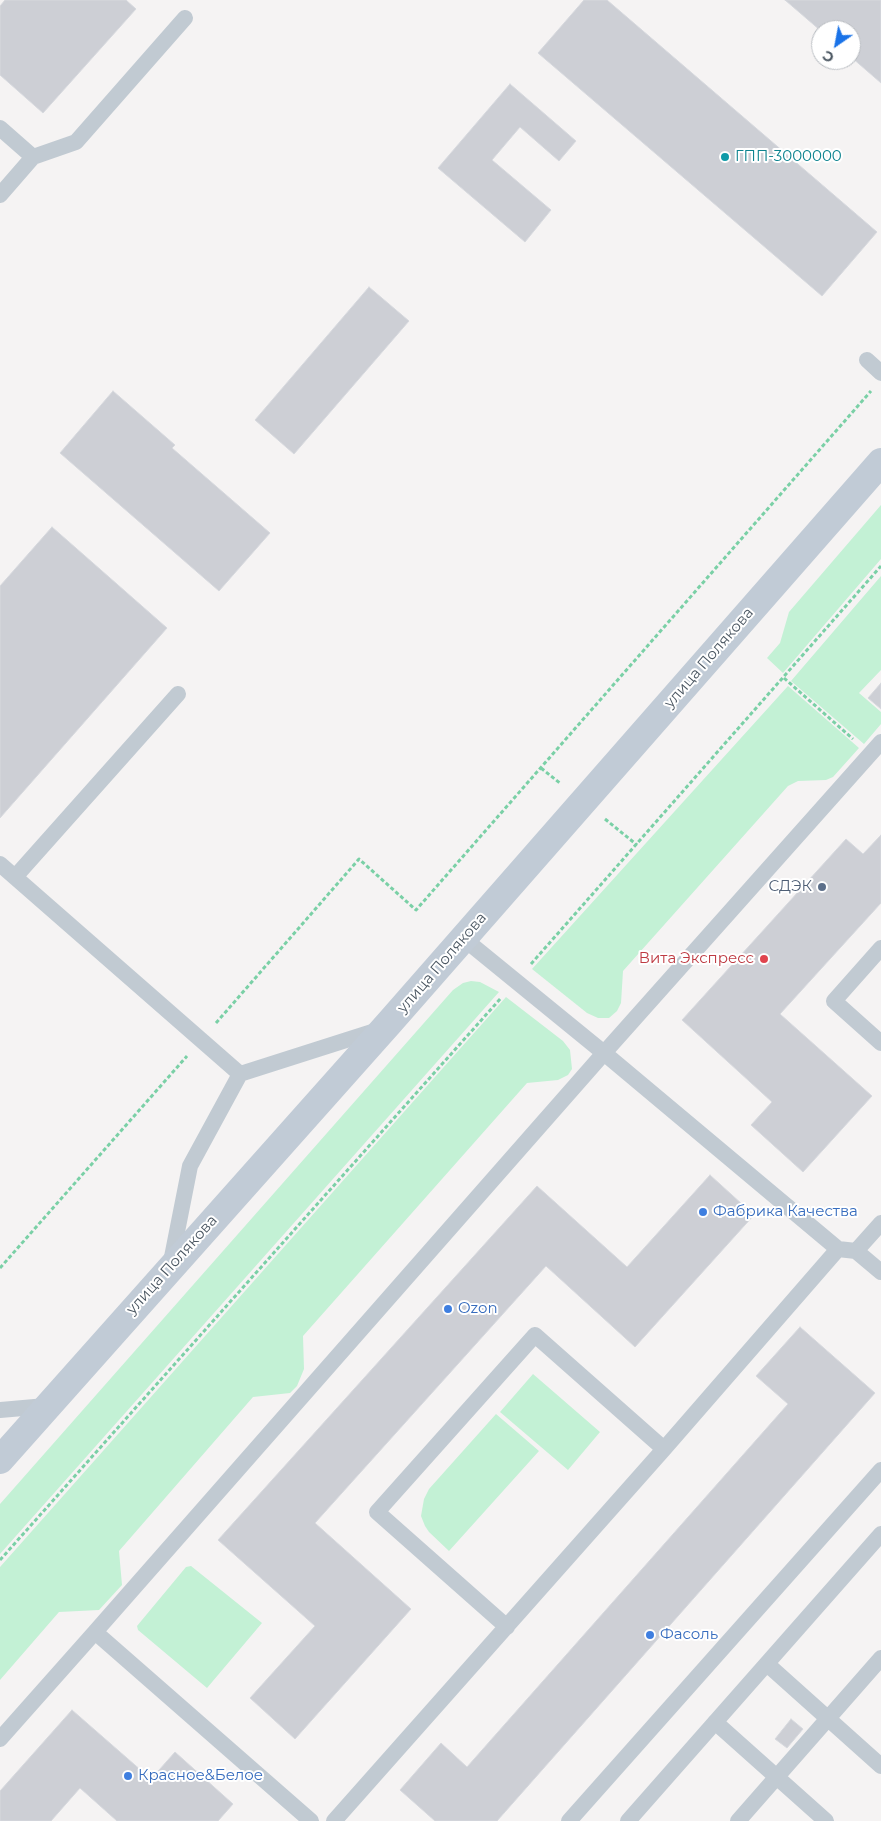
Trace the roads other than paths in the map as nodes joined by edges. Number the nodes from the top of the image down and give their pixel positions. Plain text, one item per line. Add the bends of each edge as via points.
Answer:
1 (185, 18) dead end
2 (0, 128) edge
3 (33, 156) junction
4 (0, 195) edge
5 (867, 360) dead end
6 (878, 380) edge
7 (881, 462) edge
8 (178, 694) dead end
9 (876, 748) edge
10 (0, 864) edge
11 (15, 877) junction
12 (463, 938) junction
13 (881, 948) edge
14 (385, 1028) junction
15 (881, 1043) edge
16 (604, 1053) junction
17 (240, 1074) junction
18 (881, 1223) edge
19 (838, 1249) junction
20 (856, 1251) junction
21 (171, 1266) junction
22 (881, 1272) edge
23 (46, 1406) junction
24 (0, 1410) edge
25 (664, 1449) junction
26 (0, 1460) edge
27 (881, 1470) edge
28 (881, 1534) edge
29 (506, 1627) junction
30 (95, 1632) junction
31 (881, 1658) edge
32 (767, 1664) junction
33 (828, 1719) junction
34 (715, 1722) junction
35 (0, 1739) edge
36 (881, 1766) edge
37 (777, 1777) junction
38 (311, 1821) edge
39 (334, 1821) edge
40 (569, 1821) edge
41 (628, 1821) edge
42 (738, 1821) edge
43 (826, 1821) edge

1 - 3 lane via 76,142
2 - 3 lane
3 - 4 lane
5 - 6 lane
7 - 12 main road, улица Полякова
8 - 11 lane
9 - 16 lane
10 - 11 lane
11 - 17 lane
12 - 14 main road, улица Полякова
12 - 16 lane
13 - 15 lane via 834,1001
14 - 17 lane
14 - 21 main road, улица Полякова
16 - 19 lane
16 - 30 lane
17 - 21 lane via 190,1166
18 - 20 lane
19 - 20 lane
19 - 25 lane
20 - 22 lane
21 - 23 main road, улица Полякова
23 - 24 lane
23 - 26 main road, улица Полякова
25 - 29 lane
25 - 29 lane via 535,1335 377,1512
27 - 40 lane
28 - 32 lane
29 - 39 lane
30 - 35 lane
30 - 38 lane
31 - 33 lane
32 - 33 lane
32 - 34 lane
33 - 36 lane
33 - 37 lane
34 - 37 lane
34 - 41 lane
37 - 42 lane
37 - 43 lane

